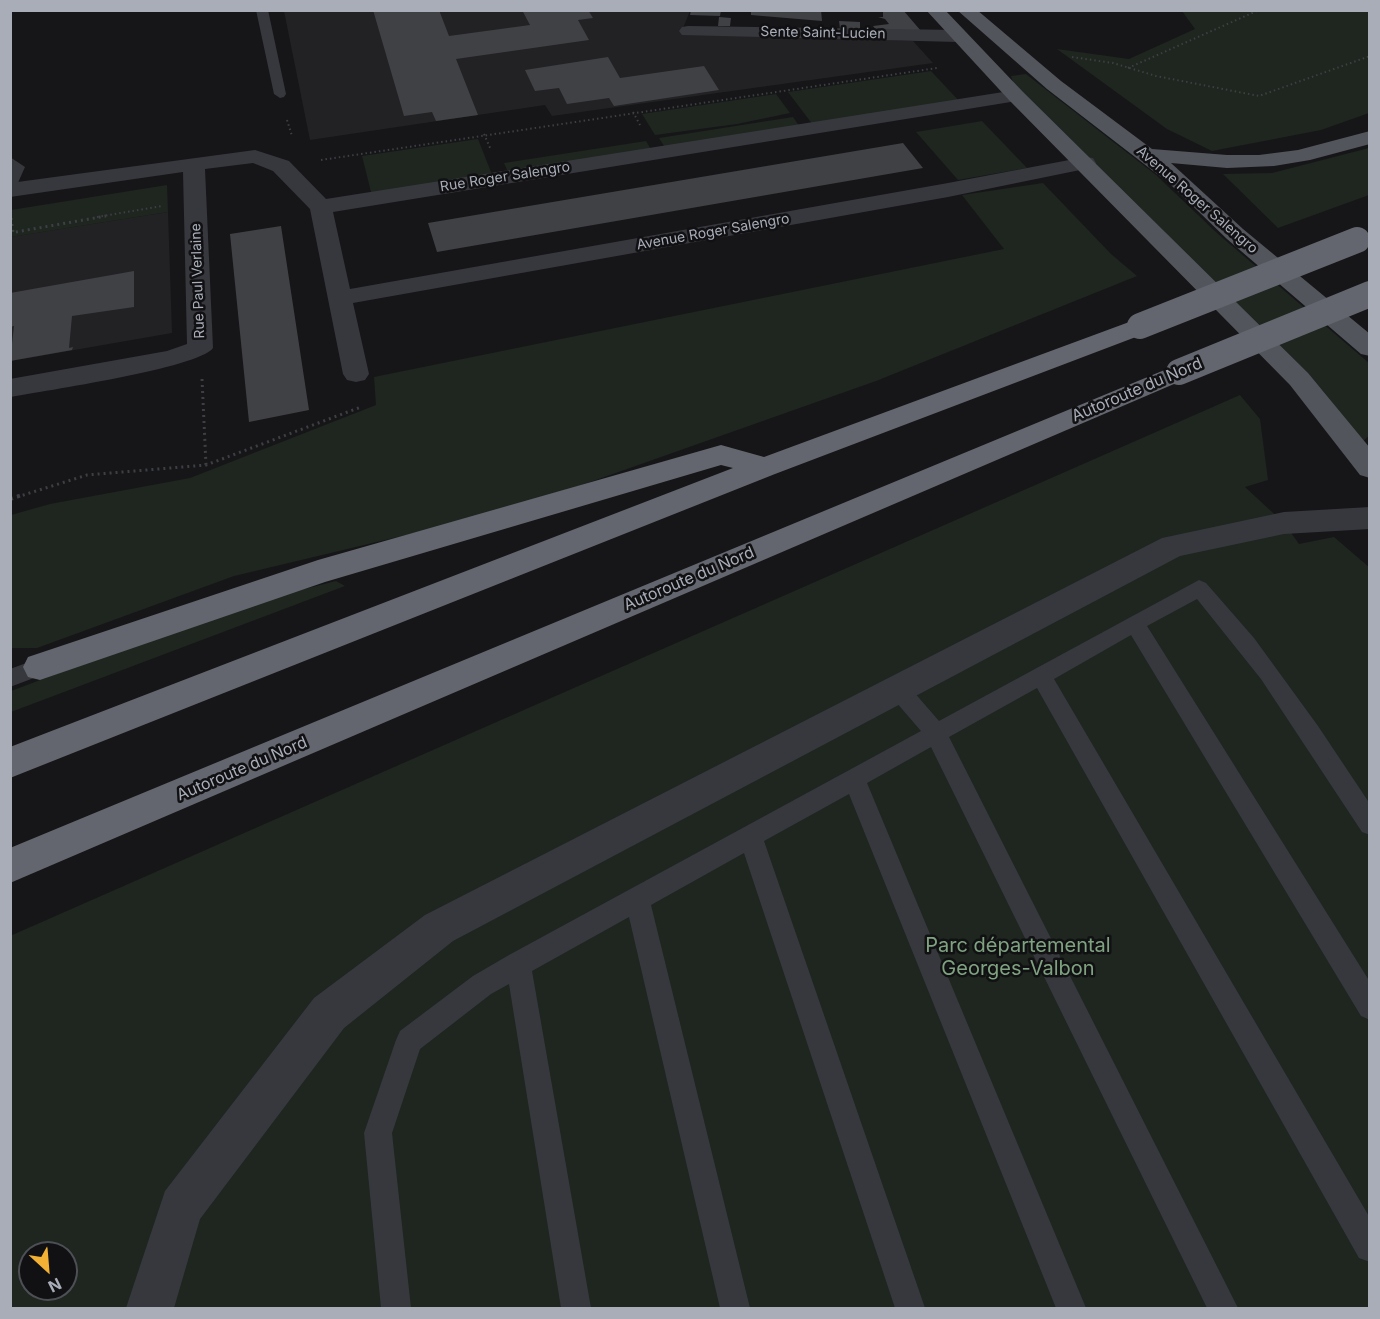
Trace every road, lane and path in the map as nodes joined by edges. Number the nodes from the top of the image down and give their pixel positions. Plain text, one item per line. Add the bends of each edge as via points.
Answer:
1 (262, 10) edge
2 (935, 10) edge
3 (966, 10) edge
4 (1258, 10) edge
5 (688, 31) dead end
6 (958, 36) junction
7 (1128, 68) dead end
8 (280, 94) joint
9 (1016, 96) junction
10 (1370, 137) edge
11 (1149, 155) junction
12 (10, 161) edge
13 (1085, 163) junction
14 (194, 164) junction
15 (281, 166) junction
16 (10, 188) edge
17 (195, 201) junction
18 (321, 207) junction
19 (10, 233) edge
20 (1363, 237) edge
21 (1370, 294) edge
22 (341, 298) junction
23 (200, 348) junction
24 (1370, 348) edge
25 (356, 374) joint
26 (10, 388) edge
27 (206, 465) junction
28 (765, 467) junction
29 (1370, 468) edge
30 (10, 499) edge
31 (1370, 518) edge
32 (1135, 624) junction
33 (25, 666) edge
34 (1041, 676) junction
35 (10, 678) edge
36 (898, 689) junction
37 (935, 732) junction
38 (10, 763) edge
39 (854, 779) junction
40 (1370, 825) edge
41 (750, 836) junction
42 (10, 866) edge
43 (637, 899) junction
44 (519, 964) junction
45 (1370, 1007) edge
46 (1370, 1247) edge
47 (150, 1308) edge
48 (396, 1308) edge
49 (576, 1308) edge
50 (735, 1308) edge
51 (910, 1308) edge
52 (1071, 1308) edge
53 (1223, 1308) edge

1 - 8 lane
2 - 6 main road
3 - 11 main road, Avenue Roger Salengro via 1054,85
4 - 7 path
5 - 6 street, Sente Saint-Lucien
6 - 9 main road
8 - 15 path via 294,145
9 - 13 main road
9 - 18 street, Rue Roger Salengro
10 - 11 main road via 1273,161
11 - 24 main road, Avenue Roger Salengro
12 - 16 lane via 18,167
13 - 22 street, Avenue Roger Salengro
13 - 29 main road via 1299,379
14 - 15 street via 255,156
14 - 16 street
14 - 17 street, Rue Paul Verlaine
15 - 18 street
17 - 19 path
17 - 23 street, Rue Paul Verlaine
18 - 22 street
20 - 28 highway, bridge via 1140,326
21 - 42 highway, Autoroute du Nord, bridge
22 - 25 street
23 - 26 street, Rue Paul Verlaine via 172,358
23 - 27 path
25 - 27 path via 361,406
27 - 30 path via 87,476
28 - 33 highway via 721,455 318,572
28 - 38 highway
31 - 36 street via 1284,523 1173,546
32 - 34 lane
32 - 40 lane via 1199,588 1237,630 1300,717
32 - 45 lane
33 - 35 lane
34 - 37 lane
34 - 46 lane
36 - 37 lane
36 - 47 street via 439,928 329,1013 182,1207
37 - 39 lane
37 - 53 lane
39 - 41 lane
39 - 52 lane
41 - 43 lane
41 - 51 lane
43 - 44 lane
43 - 50 lane
44 - 48 lane via 482,985 409,1040 378,1133
44 - 49 lane

